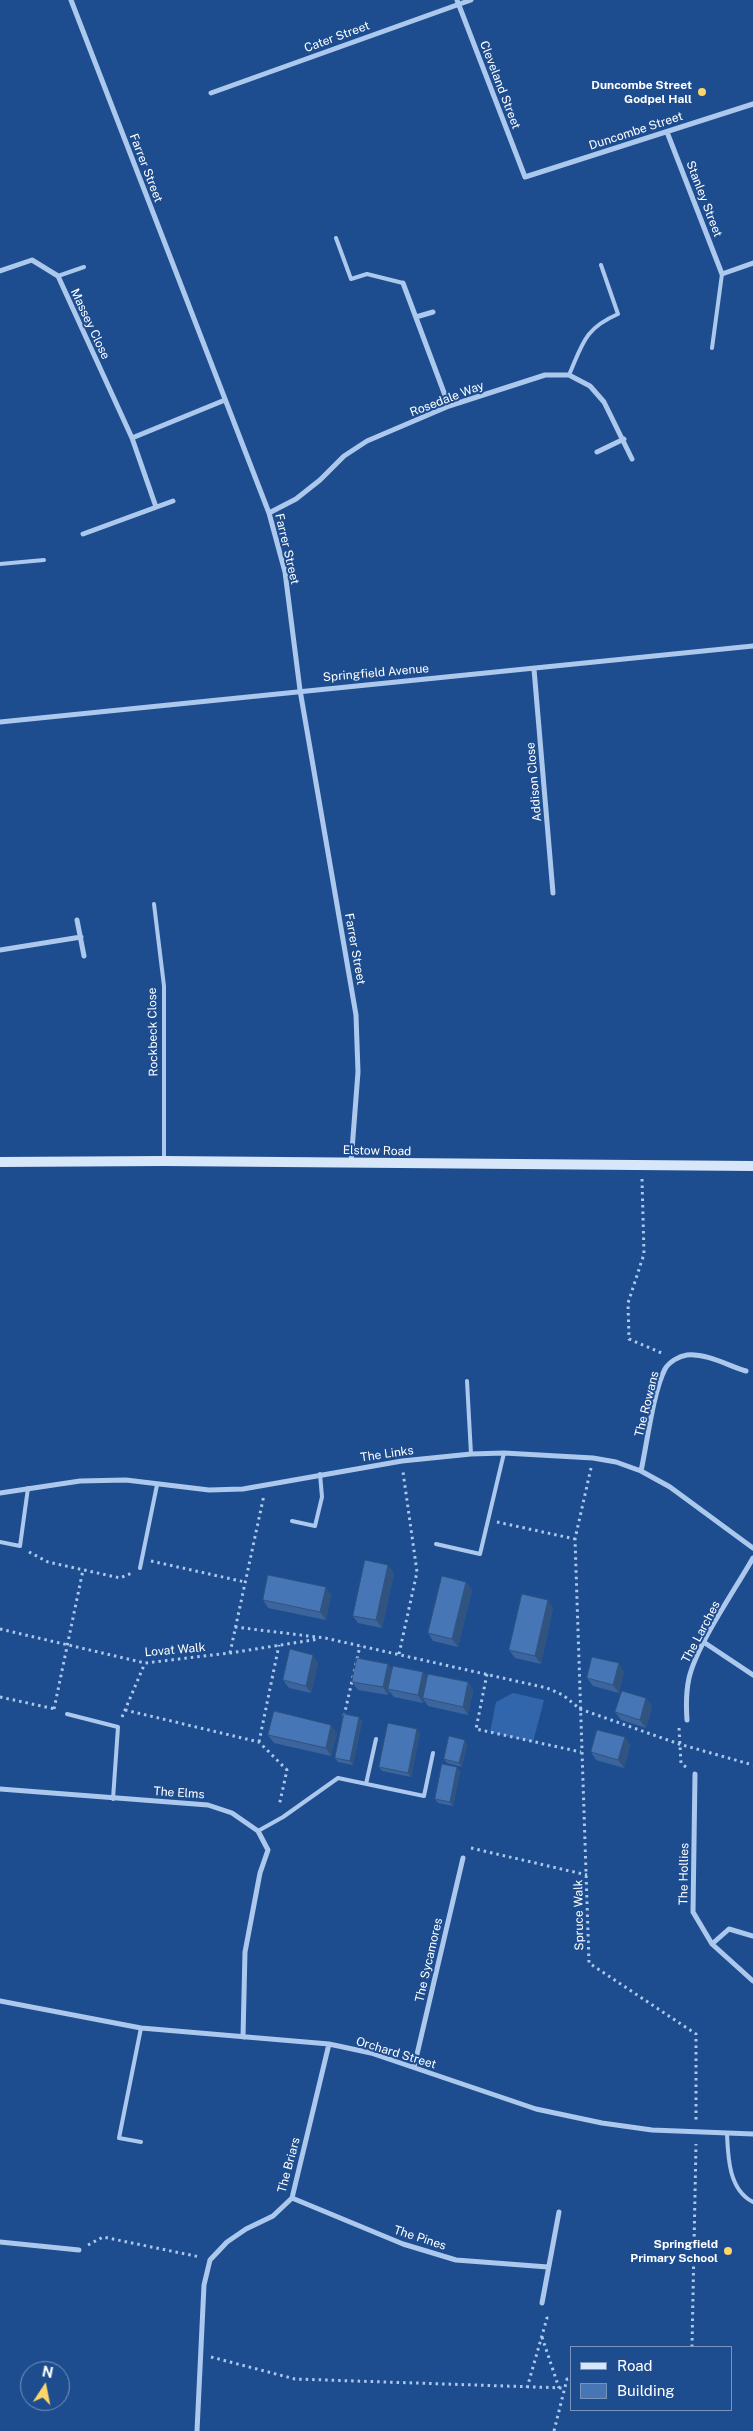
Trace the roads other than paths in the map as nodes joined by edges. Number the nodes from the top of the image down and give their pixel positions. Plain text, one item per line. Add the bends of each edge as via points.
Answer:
1 (71, 0) edge
2 (471, 0) edge
3 (457, 2) edge
4 (211, 93) dead end
5 (753, 104) edge
6 (667, 132) junction
7 (526, 177) joint
8 (336, 238) dead end
9 (753, 263) edge
10 (601, 265) dead end
11 (84, 267) dead end
12 (0, 271) edge
13 (722, 274) junction
14 (58, 276) junction
15 (403, 283) joint
16 (433, 312) dead end
17 (416, 317) junction
18 (712, 348) dead end
19 (569, 375) junction
20 (225, 400) junction
21 (449, 406) junction
22 (132, 438) junction
23 (624, 439) junction
24 (597, 452) dead end
25 (632, 459) dead end
26 (173, 501) dead end
27 (156, 508) junction
28 (269, 514) junction
29 (83, 534) dead end
30 (44, 560) dead end
31 (0, 564) edge
32 (753, 646) edge
33 (534, 669) junction
34 (300, 690) junction
35 (0, 722) edge
36 (553, 893) dead end
37 (154, 904) dead end
38 (77, 920) dead end
39 (81, 937) junction
40 (0, 950) edge
41 (84, 956) dead end
42 (164, 1161) junction
43 (0, 1162) edge
44 (351, 1163) junction
45 (753, 1166) edge
46 (746, 1372) dead end
47 (467, 1381) dead end
48 (504, 1453) junction
49 (471, 1454) junction
50 (641, 1471) junction
51 (320, 1474) junction
52 (157, 1485) junction
53 (28, 1488) junction
54 (0, 1493) edge
55 (292, 1521) dead end
56 (0, 1542) edge
57 (436, 1544) dead end
58 (753, 1548) edge
59 (753, 1558) edge
60 (140, 1568) road end
61 (704, 1643) junction
62 (753, 1675) edge
63 (67, 1714) road end
64 (687, 1720) road end
65 (376, 1739) dead end
66 (433, 1753) dead end
67 (696, 1774) road end
68 (366, 1784) junction
69 (0, 1789) edge
70 (113, 1798) junction
71 (258, 1831) junction
72 (463, 1858) road end
73 (753, 1936) edge
74 (712, 1944) junction
75 (753, 1981) edge
76 (0, 2001) edge
77 (141, 2028) junction
78 (243, 2037) junction
79 (329, 2044) junction
80 (414, 2067) junction
81 (727, 2134) junction
82 (753, 2134) edge
83 (141, 2142) dead end
84 (292, 2198) junction
85 (753, 2202) edge
86 (559, 2212) dead end
87 (0, 2242) edge
88 (79, 2250) road end
89 (548, 2266) junction
90 (542, 2303) road end
91 (197, 2431) edge

1 - 20 street, Farrer Street
2 - 3 street, Cater Street
3 - 4 street, Cater Street
3 - 7 street, Cleveland Street
5 - 6 street, Duncombe Street
6 - 7 street, Duncombe Street
6 - 13 street, Stanley Street
8 - 15 lane via 352,279 368,274
9 - 13 street
10 - 19 lane via 618,314 599,322 586,336
11 - 14 lane
12 - 14 street, Massey Close via 32,260
13 - 18 lane
14 - 22 street, Massey Close
15 - 17 street
16 - 17 street
17 - 21 street
19 - 21 street, Rosedale Way via 545,375
19 - 23 street, Rosedale Way via 590,386 604,402
20 - 22 street
20 - 28 street, Farrer Street
21 - 28 street, Rosedale Way via 367,441 344,456 296,500
22 - 27 street, Massey Close
23 - 24 street
23 - 25 street, Rosedale Way
26 - 27 street
27 - 29 street
28 - 34 street, Farrer Street via 285,572
30 - 31 lane
32 - 33 street, Springfield Avenue
33 - 34 street, Springfield Avenue
33 - 36 street, Addison Close
34 - 35 street, Springfield Avenue
34 - 44 street, Farrer Street via 356,1015 358,1072
37 - 42 lane, Rockbeck Close via 164,986
38 - 39 street
39 - 40 street
39 - 41 street
42 - 43 street, Elstow Road
42 - 44 street, Elstow Road
44 - 45 street, Elstow Road
46 - 50 street, The Rowans via 697,1355 675,1359 665,1369
47 - 49 lane
48 - 49 street, The Links
48 - 50 street, The Links via 593,1458
48 - 57 lane via 480,1554
49 - 51 street, The Links
50 - 58 street, The Links via 670,1487
51 - 52 street, The Links via 243,1489 209,1490
51 - 55 lane via 322,1497 315,1526
52 - 53 street, The Links via 126,1480 80,1481
52 - 60 lane
53 - 54 street, The Links
53 - 56 lane via 20,1546
59 - 61 street, The Larches
61 - 62 street
61 - 64 street, The Larches via 690,1676 685,1700
63 - 70 lane via 118,1727
65 - 68 lane
66 - 68 lane via 424,1796
67 - 74 street, The Hollies via 693,1912
68 - 71 lane via 338,1778
69 - 70 street, The Elms
70 - 71 street, The Elms via 208,1805 232,1813
71 - 78 street via 268,1850 260,1873 245,1952
72 - 80 street, The Sycamores
73 - 74 street via 729,1929
74 - 75 street, The Hollies
76 - 77 street, Orchard Street
77 - 78 street, Orchard Street
77 - 83 lane via 119,2138
78 - 79 street, Orchard Street
79 - 80 street, Orchard Street
79 - 84 street, The Briars
80 - 81 street, Orchard Street via 536,2109 652,2130
81 - 82 street, Orchard Street
81 - 85 lane via 734,2181 739,2191
84 - 89 street, The Pines via 403,2244 456,2260
84 - 91 street, The Briars via 274,2216 227,2242 210,2260 204,2285
86 - 89 street
87 - 88 street
89 - 90 street

